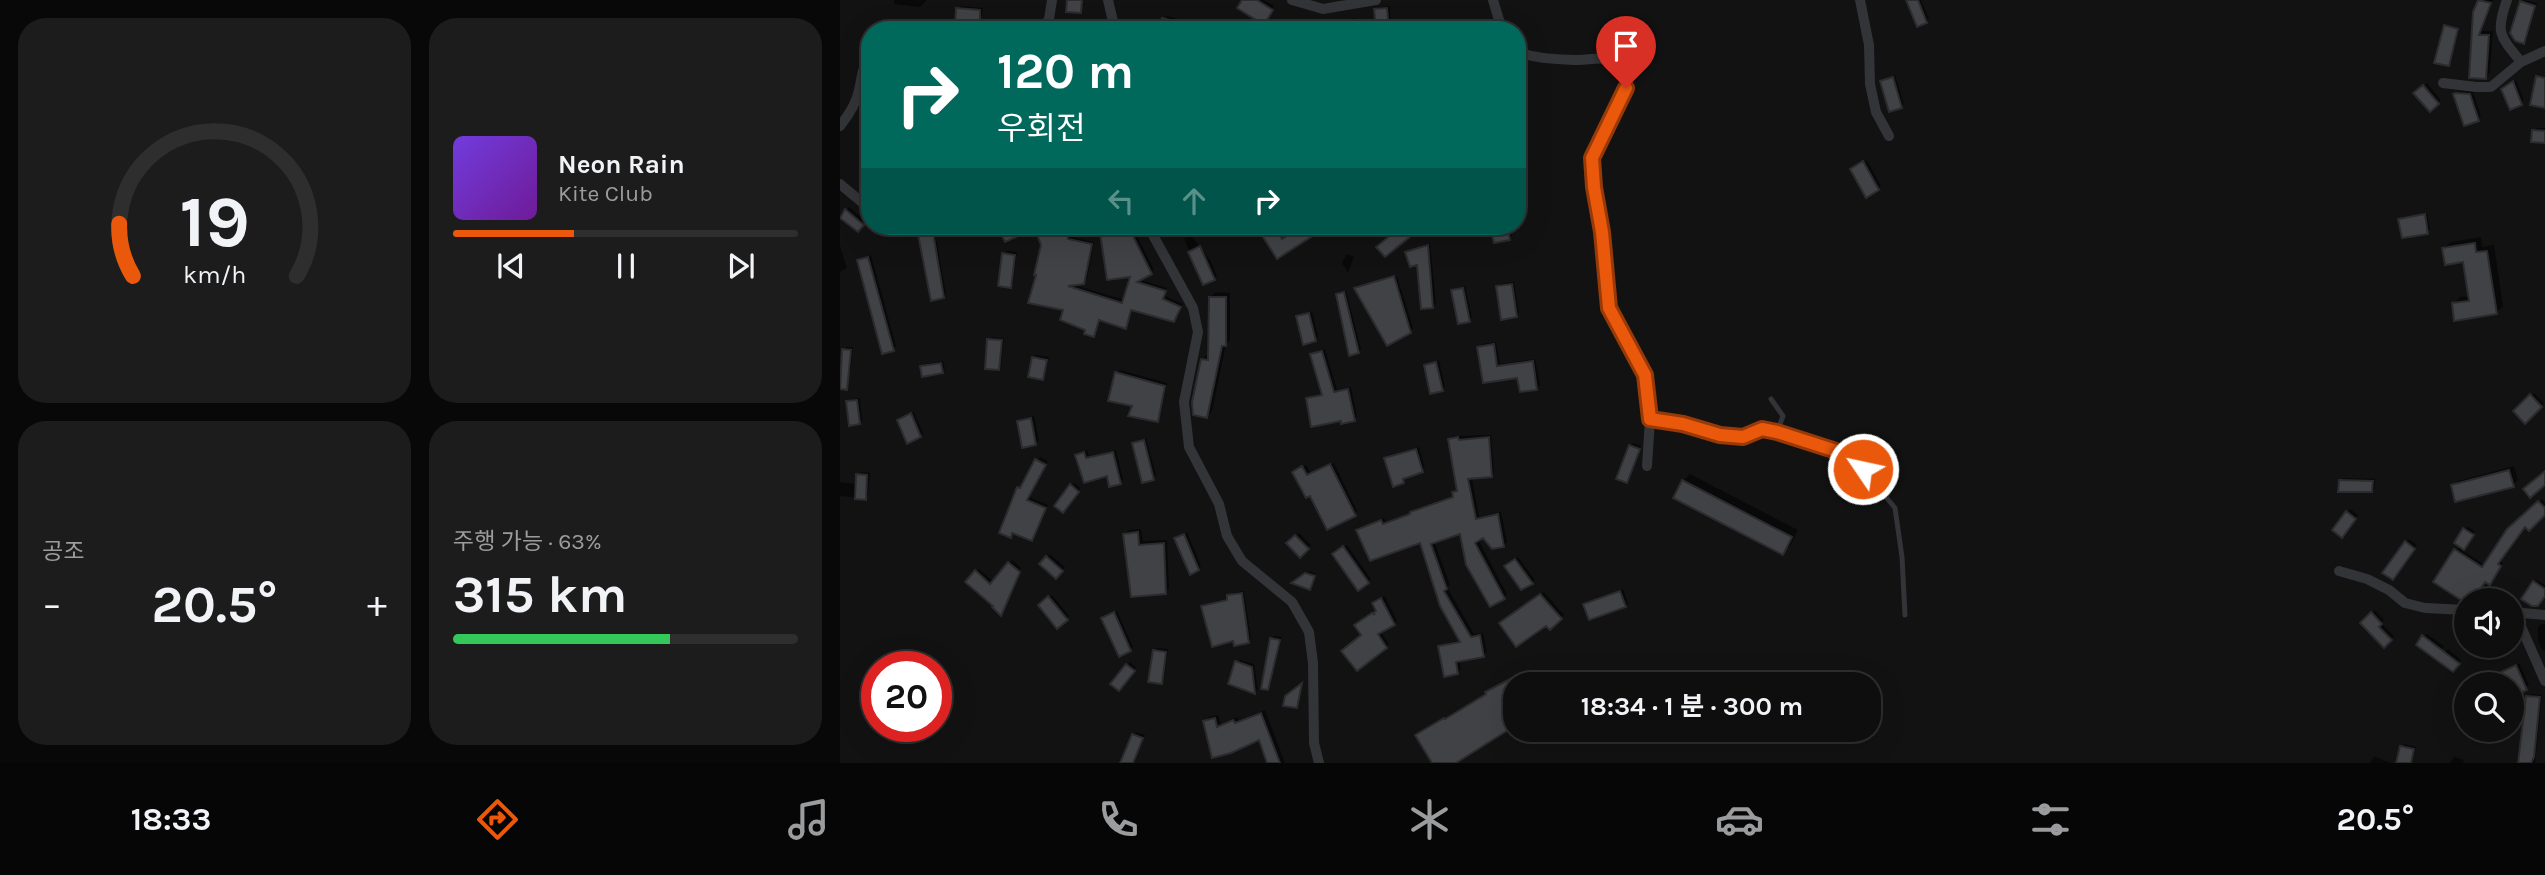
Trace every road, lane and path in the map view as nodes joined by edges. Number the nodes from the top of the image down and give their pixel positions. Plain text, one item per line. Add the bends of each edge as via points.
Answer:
1 (1052, 0) edge
2 (1108, 0) edge
3 (1292, 0) edge
4 (1376, 0) edge
5 (1493, 0) edge
6 (1860, 0) edge
7 (2507, 0) edge
8 (1048, 21) edge
9 (1113, 21) edge
10 (1499, 21) edge
11 (2545, 51) edge
12 (1526, 55) edge
13 (2521, 62) junction
14 (861, 76) edge
15 (2443, 83) dead end
16 (840, 126) edge
17 (1889, 136) dead end
18 (840, 184) edge
19 (861, 202) edge
20 (1153, 235) edge
21 (1771, 399) dead end
22 (1650, 419) junction
23 (1777, 432) junction
24 (1876, 454) dead end
25 (1852, 456) junction
26 (1647, 466) dead end
27 (2339, 571) dead end
28 (2454, 609) edge
29 (2524, 614) edge
30 (1905, 615) dead end
31 (2545, 615) edge
32 (2524, 636) edge
33 (2545, 681) edge
34 (1319, 763) edge

1 - 8 street
2 - 9 street
3 - 4 street via 1323,9
5 - 10 street
6 - 17 street via 1869,45 1870,84
7 - 13 street via 2499,22 2504,40
11 - 13 street
12 - 22 street via 1615,60 1626,74 1626,88 1592,158 1594,187 1609,308 1645,375
13 - 15 street via 2491,87
14 - 16 street via 851,112
18 - 19 street
20 - 34 street via 1193,308 1198,332 1184,402 1189,447 1242,561 1292,602 1309,632
21 - 23 lane via 1783,416
22 - 23 lane via 1720,435 1743,437 1762,429
22 - 26 street
23 - 25 lane
24 - 25 lane
25 - 30 lane via 1895,508
27 - 28 street via 2367,579 2405,603
29 - 31 street
32 - 33 street

